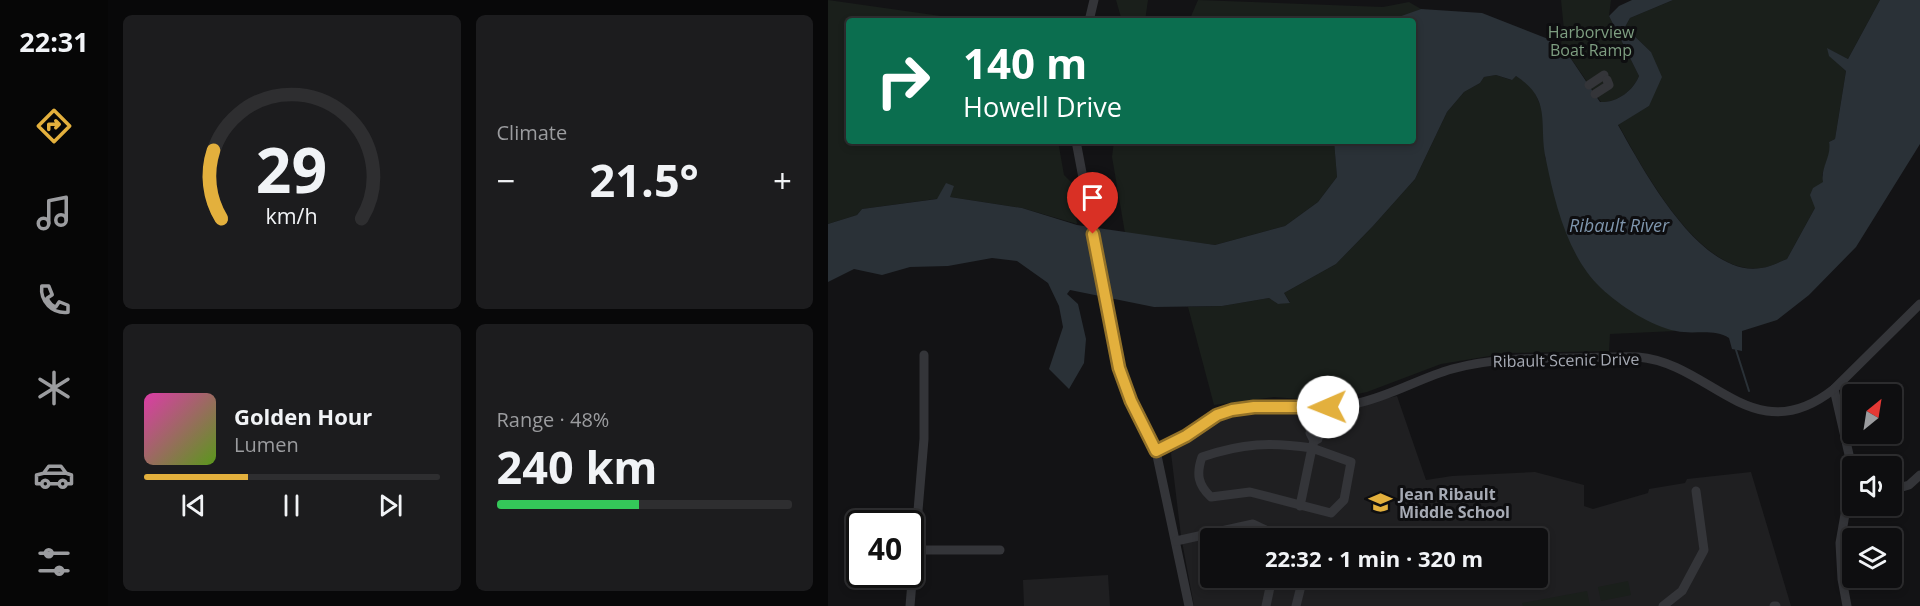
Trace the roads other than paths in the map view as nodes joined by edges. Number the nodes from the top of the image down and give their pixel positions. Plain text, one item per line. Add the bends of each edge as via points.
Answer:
1 (1094, 0) edge
2 (1090, 18) edge
3 (1589, 85) dead end
4 (1595, 94) dead end
5 (1076, 144) edge
6 (1920, 304) edge
7 (924, 355) dead end
8 (1834, 389) junction
9 (1316, 408) junction
10 (1313, 445) junction
11 (1156, 451) junction
12 (1849, 456) edge
13 (1920, 475) edge
14 (1902, 487) edge
15 (1696, 491) dead end
16 (1300, 506) junction
17 (918, 510) edge
18 (1846, 516) edge
19 (1235, 528) edge
20 (1262, 528) edge
21 (1200, 536) edge
22 (1176, 541) junction
23 (924, 550) edge
24 (1000, 550) dead end
25 (911, 588) edge
26 (1270, 588) edge
27 (1300, 588) edge
28 (910, 606) edge
29 (1189, 606) edge
30 (1266, 606) edge
31 (1296, 606) edge
32 (1663, 606) edge
33 (1847, 606) edge

1 - 2 street
3 - 4 street via 1605,77 1609,85
5 - 11 street via 1115,348 1128,394
6 - 8 street, Ribault Scenic Drive
7 - 17 street via 924,439
8 - 9 street, Ribault Scenic Drive via 1804,407 1768,411 1741,405 1653,359 1512,359 1450,370 1360,402
8 - 12 street
9 - 10 street via 1310,434
9 - 11 street, Ribault Scenic Drive via 1232,410
10 - 16 street
10 - 16 street via 1351,462 1344,500 1331,513
10 - 16 street via 1249,444 1202,457 1198,470 1201,488 1211,497 1250,492
11 - 22 street
13 - 14 street
15 - 32 street via 1704,550 1682,591
18 - 33 street via 1840,543
19 - 20 street via 1253,524
21 - 22 street
22 - 29 street
23 - 24 street
25 - 28 street
26 - 30 street
27 - 31 street

